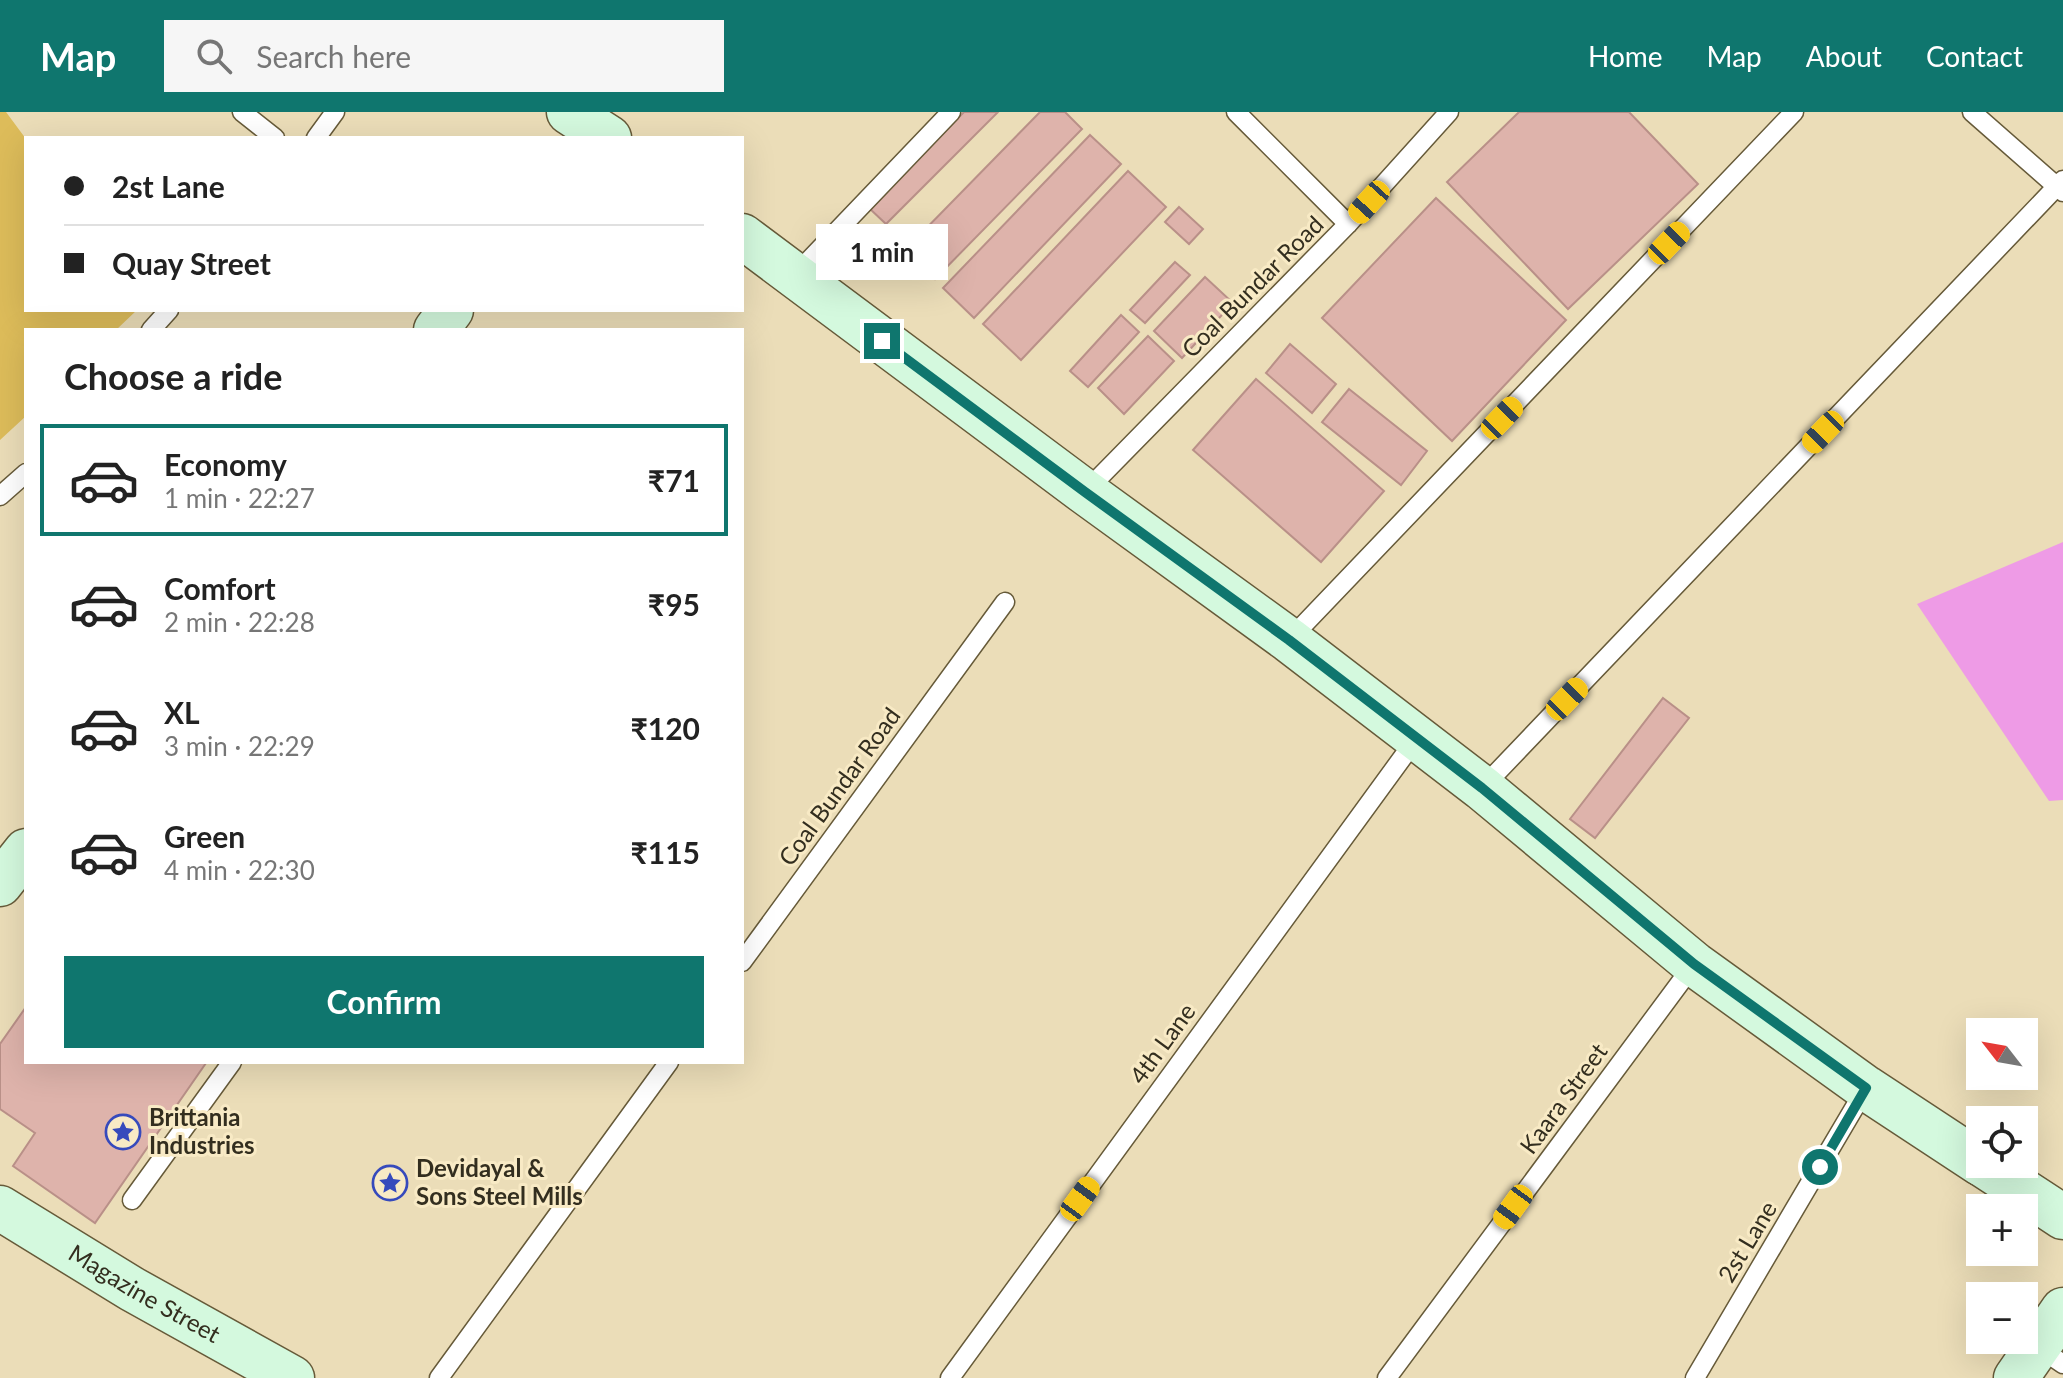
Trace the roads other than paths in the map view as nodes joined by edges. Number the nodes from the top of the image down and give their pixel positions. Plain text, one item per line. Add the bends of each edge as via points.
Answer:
1 (242, 112) edge
2 (335, 112) edge
3 (951, 112) edge
4 (1236, 112) edge
5 (1449, 112) edge
6 (1794, 112) edge
7 (1972, 112) edge
8 (272, 136) edge
9 (317, 136) edge
10 (2061, 186) edge
11 (1348, 224) junction
12 (744, 237) edge
13 (795, 275) junction
14 (167, 312) edge
15 (153, 328) edge
16 (24, 475) edge
17 (1085, 492) junction
18 (0, 496) edge
19 (1005, 602) dead end
20 (1289, 640) junction
21 (1416, 739) junction
22 (1482, 788) junction
23 (24, 854) edge
24 (0, 884) edge
25 (744, 959) edge
26 (1694, 964) junction
27 (231, 1064) edge
28 (668, 1064) edge
29 (1866, 1088) junction
30 (1966, 1154) edge
31 (2003, 1178) edge
32 (132, 1200) dead end
33 (0, 1208) edge
34 (2063, 1217) edge
35 (2063, 1310) edge
36 (2039, 1363) edge
37 (292, 1378) edge
38 (439, 1378) edge
39 (950, 1378) edge
40 (1387, 1378) edge
41 (1695, 1378) edge

1 - 8 lane
2 - 9 lane
3 - 13 lane
4 - 11 lane
5 - 11 lane, Coal Bundar Road
6 - 20 lane
7 - 10 lane
10 - 22 lane
11 - 17 lane, Coal Bundar Road
12 - 13 street
13 - 17 street
14 - 15 lane
16 - 18 lane
17 - 20 street
19 - 25 lane, Coal Bundar Road
20 - 21 street
21 - 22 street
21 - 39 lane, 4th Lane
22 - 26 street
23 - 24 street
26 - 29 street
26 - 40 lane, Kaara Street
27 - 32 lane
28 - 38 lane
29 - 30 street
29 - 41 lane, 2st Lane
31 - 34 street
33 - 37 street, Magazine Street
35 - 36 street

